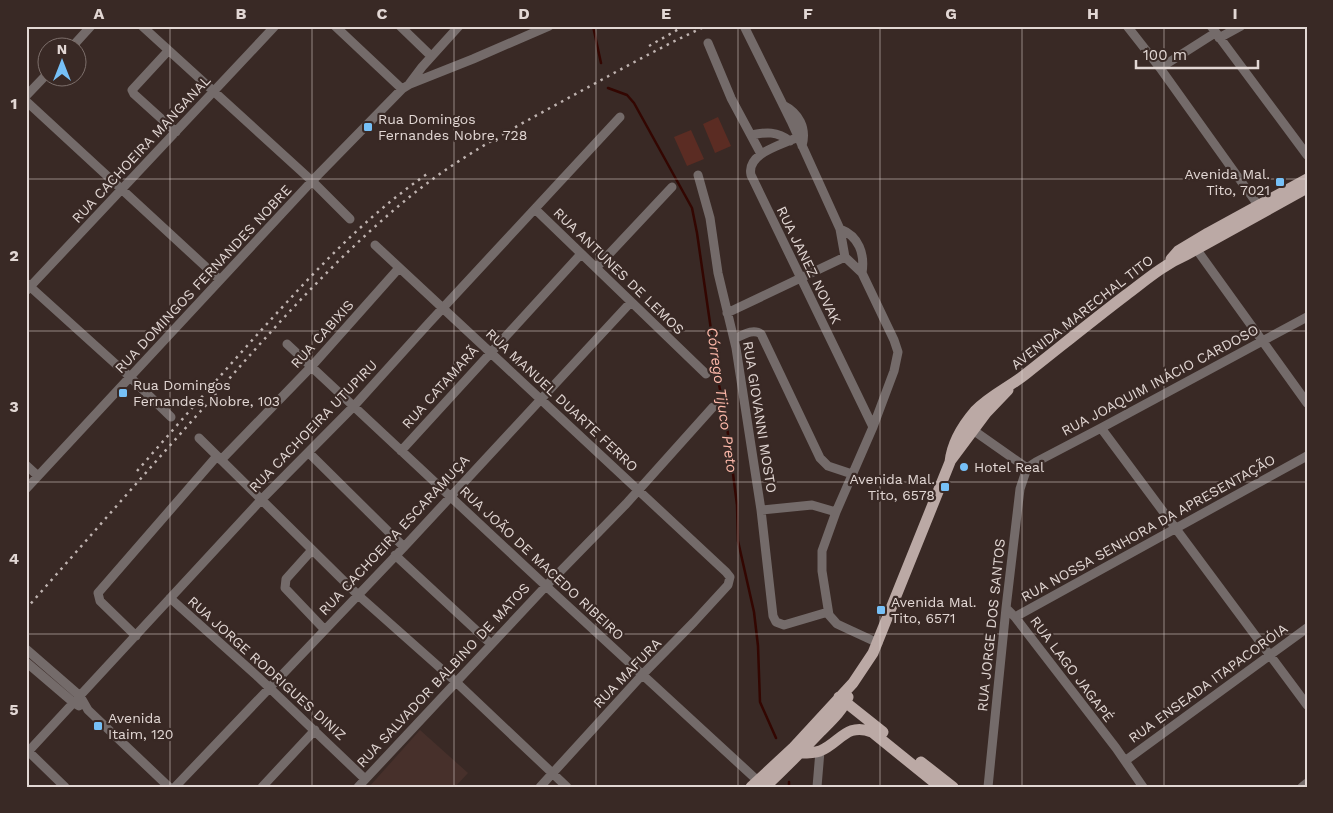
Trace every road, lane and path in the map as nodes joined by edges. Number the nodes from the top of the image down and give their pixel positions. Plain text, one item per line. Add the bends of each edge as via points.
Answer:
1 (91, 26) edge
2 (142, 26) edge
3 (275, 26) edge
4 (335, 26) edge
5 (400, 26) edge
6 (459, 26) edge
7 (549, 26) edge
8 (744, 26) edge
9 (1127, 26) edge
10 (1241, 26) edge
11 (1215, 33) edge
12 (80, 38) edge
13 (708, 43) dead end
14 (168, 51) junction
15 (431, 56) junction
16 (1160, 68) junction
17 (38, 83) edge
18 (410, 84) junction
19 (402, 89) junction
20 (213, 92) junction
21 (26, 96) edge
22 (26, 101) edge
23 (783, 105) junction
24 (620, 117) dead end
25 (176, 132) junction
26 (751, 135) junction
27 (794, 139) junction
28 (802, 146) junction
29 (761, 154) junction
30 (1307, 155) edge
31 (698, 175) dead end
32 (1307, 179) edge
33 (312, 181) junction
34 (672, 187) dead end
35 (1307, 188) edge
36 (122, 189) junction
37 (1258, 205) junction
38 (535, 209) junction
39 (350, 219) dead end
40 (1236, 222) junction
41 (840, 229) junction
42 (375, 244) dead end
43 (1196, 250) junction
44 (582, 254) junction
45 (845, 258) junction
46 (1169, 262) junction
47 (399, 268) junction
48 (596, 268) junction
49 (862, 273) junction
50 (801, 279) junction
51 (220, 280) junction
52 (28, 287) edge
53 (631, 302) junction
54 (444, 308) junction
55 (727, 313) junction
56 (1307, 317) edge
57 (734, 339) junction
58 (1262, 342) junction
59 (287, 344) dead end
60 (490, 353) junction
61 (311, 367) junction
62 (706, 374) dead end
63 (130, 377) junction
64 (540, 400) junction
65 (1307, 403) edge
66 (354, 406) junction
67 (713, 407) dead end
68 (171, 416) dead end
69 (873, 427) junction
70 (969, 427) junction
71 (1101, 428) junction
72 (198, 438) dead end
73 (401, 451) junction
74 (308, 453) junction
75 (1307, 456) edge
76 (219, 458) junction
77 (26, 465) edge
78 (1027, 468) junction
79 (852, 474) junction
80 (38, 476) junction
81 (26, 489) edge
82 (639, 490) junction
83 (450, 497) junction
84 (261, 500) junction
85 (761, 510) junction
86 (836, 512) junction
87 (1175, 529) junction
88 (404, 547) junction
89 (312, 550) junction
90 (395, 555) junction
91 (730, 577) joint
92 (546, 586) junction
93 (358, 595) junction
94 (170, 598) junction
95 (1006, 608) junction
96 (828, 612) junction
97 (1015, 617) junction
98 (1307, 628) edge
99 (324, 629) junction
100 (136, 636) junction
101 (491, 644) junction
102 (878, 644) junction
103 (26, 649) edge
104 (1269, 655) junction
105 (26, 662) edge
106 (643, 674) junction
107 (456, 682) junction
108 (269, 687) junction
109 (64, 689) junction
110 (77, 700) junction
111 (846, 703) junction
112 (1307, 706) edge
113 (315, 730) junction
114 (855, 730) junction
115 (820, 751) junction
116 (28, 753) edge
117 (800, 753) junction
118 (1125, 761) junction
119 (552, 773) junction
120 (366, 779) junction
121 (1307, 784) edge
122 (758, 785) edge
123 (65, 787) edge
124 (169, 787) edge
125 (175, 787) edge
126 (262, 787) edge
127 (358, 787) edge
128 (540, 787) edge
129 (567, 787) edge
130 (816, 787) edge
131 (940, 787) edge
132 (953, 787) edge
133 (988, 787) edge
134 (1143, 787) edge
135 (1302, 787) edge

1 - 12 street
2 - 14 street
3 - 20 street, RUA CACHOEIRA MANGANAL
4 - 19 street
5 - 15 street
6 - 15 street
7 - 18 street
8 - 23 street
9 - 16 street
10 - 11 street
11 - 16 street
11 - 30 street
13 - 26 street
14 - 20 street
14 - 25 street via 132,90
15 - 18 street
16 - 37 street
17 - 21 street
18 - 19 street, RUA DOMINGOS FERNANDES NOBRE
19 - 33 street, RUA DOMINGOS FERNANDES NOBRE
20 - 25 street, RUA CACHOEIRA MANGANAL
20 - 33 street
22 - 36 street
23 - 27 street
23 - 28 street via 795,112 804,130
24 - 38 street, RUA CACHOEIRA UTUPIRU
25 - 36 street, RUA CACHOEIRA MANGANAL
26 - 27 street via 774,132
26 - 29 street
27 - 28 street
27 - 29 street
28 - 41 street
29 - 50 street, RUA JANEZ NOVAK via 751,162 751,175
31 - 55 street, RUA GIOVANNI MOSTO via 710,218
32 - 37 main road, AVENIDA MARECHAL TITO
33 - 39 street
33 - 51 street, RUA DOMINGOS FERNANDES NOBRE
34 - 48 street
35 - 40 main road, AVENIDA MARECHAL TITO
36 - 51 street
36 - 52 street, RUA CACHOEIRA MANGANAL
37 - 40 main road, AVENIDA MARECHAL TITO
38 - 44 street, RUA ANTUNES DE LEMOS
38 - 54 street, RUA CACHOEIRA UTUPIRU
40 - 43 main road, AVENIDA MARECHAL TITO
40 - 46 main road, AVENIDA MARECHAL TITO via 1188,244
41 - 45 street
41 - 49 street via 850,232 858,243 864,262
42 - 47 street, RUA MANUEL DUARTE FERRO
43 - 46 main road, AVENIDA MARECHAL TITO
43 - 58 street
44 - 48 street, RUA ANTUNES DE LEMOS
44 - 60 street, RUA CATAMARÃ
45 - 49 street
45 - 50 street
46 - 70 main road, AVENIDA MARECHAL TITO via 1012,385
47 - 54 street, RUA MANUEL DUARTE FERRO
47 - 61 street, RUA CABIXIS
48 - 53 street, RUA ANTUNES DE LEMOS
49 - 69 street via 898,352
50 - 55 street
50 - 69 street, RUA JANEZ NOVAK
51 - 63 street, RUA DOMINGOS FERNANDES NOBRE
52 - 63 street
53 - 62 street, RUA ANTUNES DE LEMOS
53 - 64 street, RUA CACHOEIRA ESCARAMUÇA
54 - 60 street, RUA MANUEL DUARTE FERRO
54 - 66 street, RUA CACHOEIRA UTUPIRU
55 - 57 street, RUA GIOVANNI MOSTO
56 - 58 street, RUA JOAQUIM INÁCIO CARDOSO
57 - 79 street via 752,332 761,334 820,458 828,466
57 - 85 street, RUA GIOVANNI MOSTO
58 - 65 street
58 - 71 street, RUA JOAQUIM INÁCIO CARDOSO
59 - 61 street, RUA JOÃO DE MACEDO RIBEIRO
60 - 64 street, RUA MANUEL DUARTE FERRO
60 - 73 street, RUA CATAMARÃ
61 - 66 street, RUA JOÃO DE MACEDO RIBEIRO
61 - 76 street, RUA CABIXIS
63 - 68 street
63 - 80 street, RUA DOMINGOS FERNANDES NOBRE
64 - 82 street, RUA MANUEL DUARTE FERRO
64 - 83 street, RUA CACHOEIRA ESCARAMUÇA
66 - 73 street, RUA JOÃO DE MACEDO RIBEIRO
66 - 74 street, RUA CACHOEIRA UTUPIRU
67 - 82 street, RUA SALVADOR BALBINO DE MATOS
69 - 79 street
70 - 78 street
70 - 102 main road, AVENIDA MARECHAL TITO via 950,462
71 - 78 street, RUA JOAQUIM INÁCIO CARDOSO
71 - 87 street
72 - 76 street
73 - 83 street, RUA JOÃO DE MACEDO RIBEIRO
74 - 84 street, RUA CACHOEIRA UTUPIRU
74 - 88 street
75 - 87 street, RUA NOSSA SENHORA DA APRESENTAÇÃO
76 - 84 street
76 - 100 street, RUA CABIXIS via 98,593 100,601
77 - 80 street
78 - 95 street, RUA JORGE DOS SANTOS via 1020,489
79 - 86 street
80 - 81 street, RUA DOMINGOS FERNANDES NOBRE
82 - 91 street, RUA MANUEL DUARTE FERRO
82 - 92 street, RUA SALVADOR BALBINO DE MATOS
83 - 88 street, RUA CACHOEIRA ESCARAMUÇA
83 - 92 street, RUA JOÃO DE MACEDO RIBEIRO
84 - 89 street
84 - 94 street, RUA CACHOEIRA UTUPIRU
85 - 86 street via 812,505
85 - 96 street, RUA GIOVANNI MOSTO via 776,622 791,624
86 - 96 street via 822,551
87 - 97 street, RUA NOSSA SENHORA DA APRESENTAÇÃO
87 - 104 street
88 - 90 street, RUA CACHOEIRA ESCARAMUÇA
89 - 93 street
89 - 99 street via 286,579 284,588
90 - 93 street, RUA CACHOEIRA ESCARAMUÇA
90 - 101 street
91 - 106 street, RUA MAFURA via 728,585
92 - 101 street, RUA SALVADOR BALBINO DE MATOS
92 - 106 street, RUA JOÃO DE MACEDO RIBEIRO
93 - 99 street, RUA CACHOEIRA ESCARAMUÇA
93 - 107 street
94 - 100 street, RUA CACHOEIRA UTUPIRU
94 - 108 street, RUA JORGE RODRIGUES DINIZ
95 - 97 street, RUA NOSSA SENHORA DA APRESENTAÇÃO
95 - 133 street, RUA JORGE DOS SANTOS
96 - 102 street via 837,624
97 - 118 street, RUA LAGO JAGAPÉ
98 - 104 street, RUA ENSEADA ITAPACORÓIA
99 - 108 street, RUA CACHOEIRA ESCARAMUÇA
100 - 110 street, RUA CACHOEIRA UTUPIRU
101 - 107 street, RUA SALVADOR BALBINO DE MATOS
102 - 111 main road, AVENIDA MARECHAL TITO via 853,683
103 - 109 street
104 - 112 street
104 - 118 street, RUA ENSEADA ITAPACORÓIA
105 - 109 street
106 - 119 street, RUA MAFURA
106 - 122 street, RUA JOÃO DE MACEDO RIBEIRO
107 - 119 street
107 - 120 street, RUA SALVADOR BALBINO DE MATOS
108 - 113 street, RUA JORGE RODRIGUES DINIZ
108 - 125 street, RUA CACHOEIRA ESCARAMUÇA
109 - 110 street
110 - 116 street, RUA CACHOEIRA UTUPIRU
110 - 124 street
111 - 114 main road via 856,719
111 - 117 main road, AVENIDA MARECHAL TITO
111 - 122 main road, AVENIDA MARECHAL TITO via 794,747
111 - 132 main road
113 - 120 street, RUA JORGE RODRIGUES DINIZ
113 - 126 street
114 - 115 main road via 840,736
114 - 131 main road via 872,732
115 - 117 main road
115 - 130 street
116 - 123 street
117 - 122 main road, AVENIDA MARECHAL TITO
118 - 134 street, RUA LAGO JAGAPÉ
119 - 128 street, RUA MAFURA
119 - 129 street
120 - 127 street, RUA SALVADOR BALBINO DE MATOS
121 - 135 street

